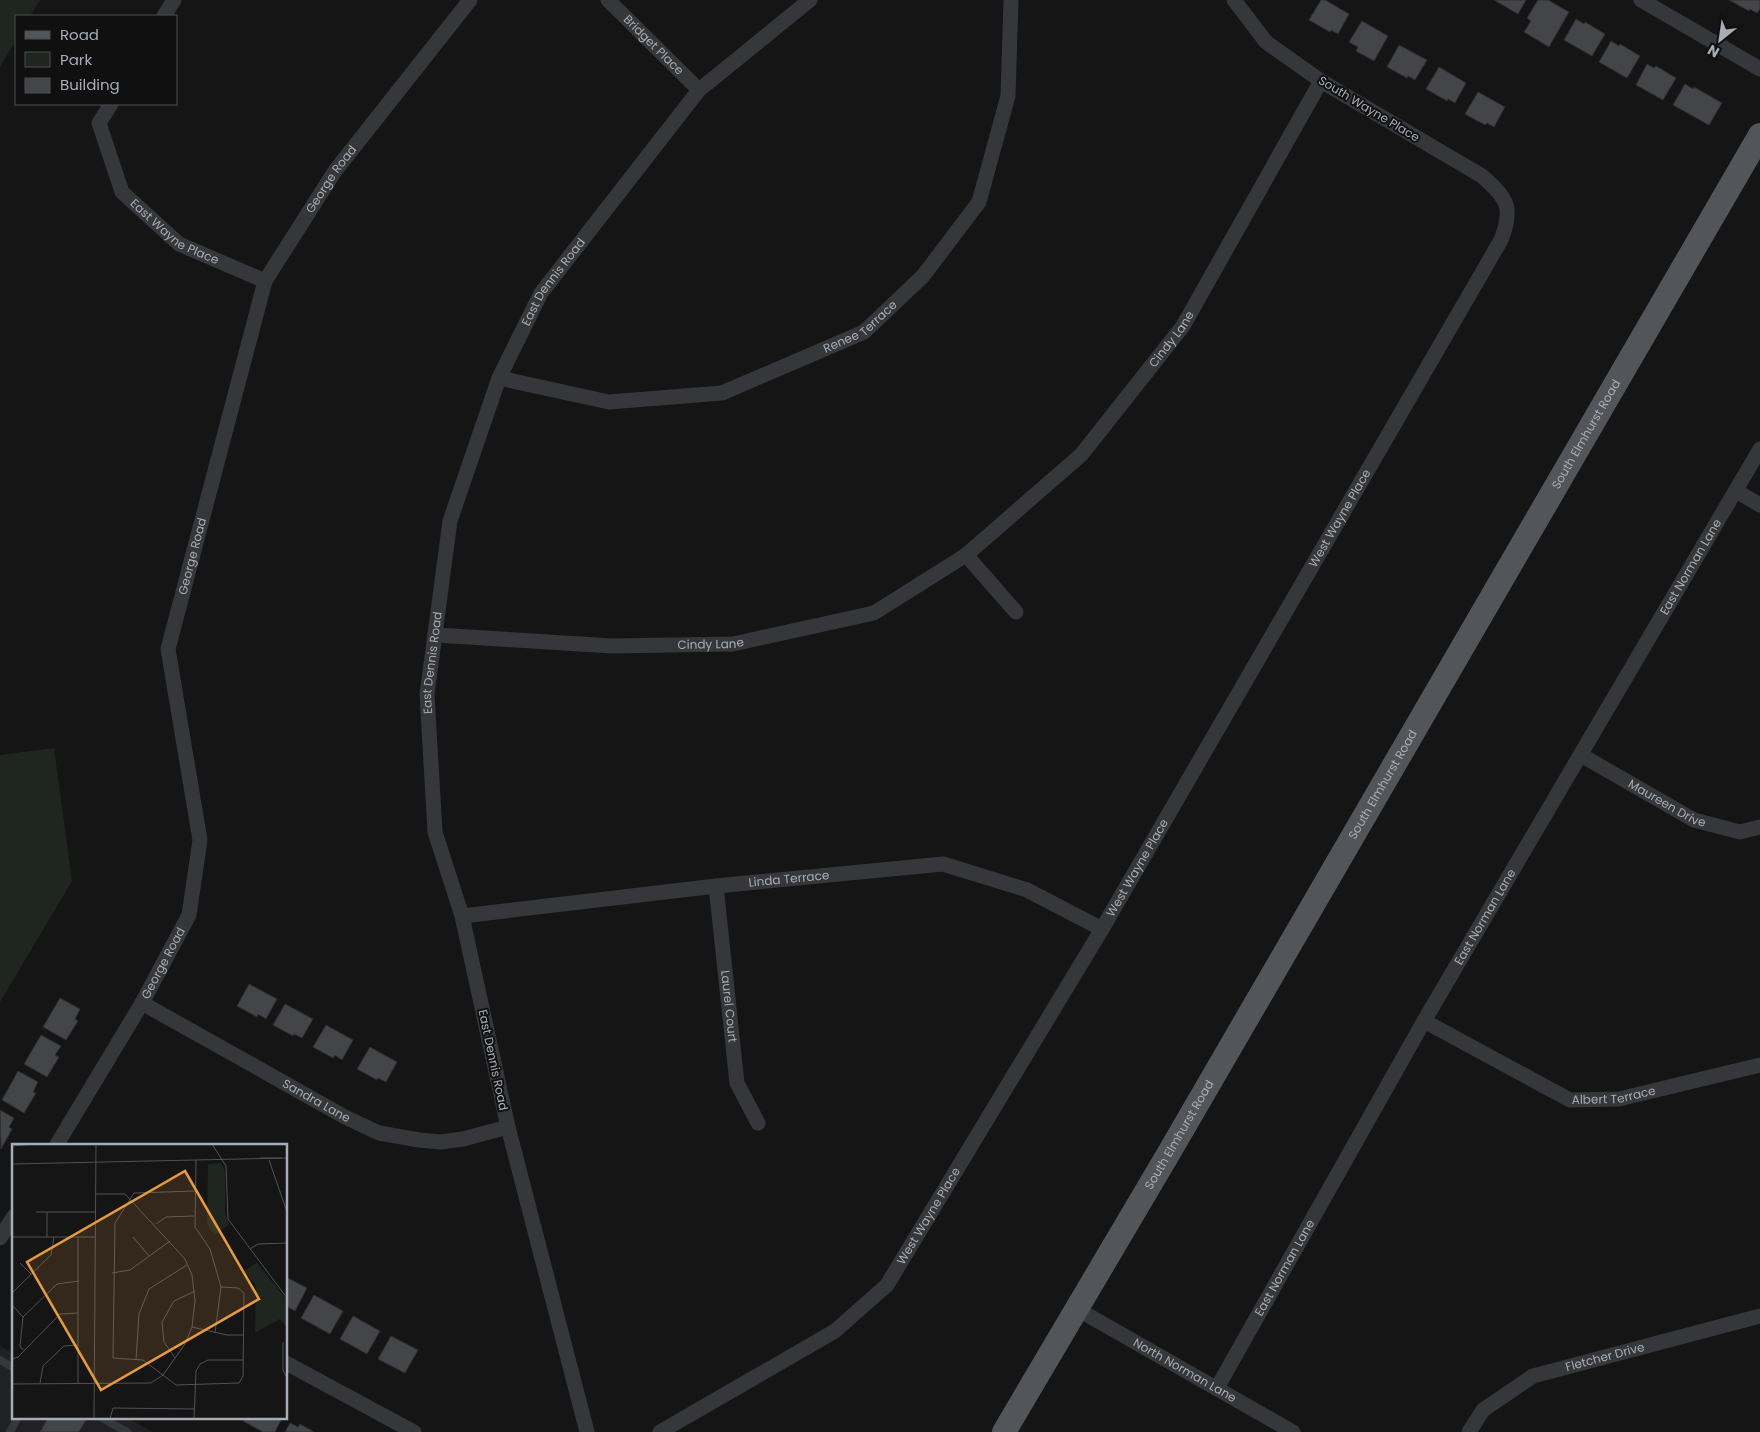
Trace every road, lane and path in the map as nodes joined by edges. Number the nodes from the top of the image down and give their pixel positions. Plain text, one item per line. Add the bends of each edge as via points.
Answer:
1 (174, 0) edge
2 (470, 0) edge
3 (608, 0) edge
4 (810, 0) edge
5 (1011, 0) edge
6 (1234, 0) edge
7 (1641, 0) edge
8 (165, 15) edge
9 (1760, 69) edge
10 (1321, 81) junction
11 (699, 90) junction
12 (110, 105) edge
13 (1760, 135) edge
14 (1508, 210) joint
15 (265, 281) junction
16 (499, 378) junction
17 (1760, 449) edge
18 (1736, 490) junction
19 (1760, 505) edge
20 (966, 555) junction
21 (1016, 612) dead end
22 (436, 635) junction
23 (1581, 754) junction
24 (1760, 827) edge
25 (716, 886) junction
26 (462, 916) junction
27 (1102, 929) junction
28 (142, 1003) junction
29 (1424, 1021) junction
30 (1760, 1065) edge
31 (758, 1123) dead end
32 (508, 1127) junction
33 (57, 1144) edge
34 (12, 1219) edge
35 (0, 1238) edge
36 (1077, 1309) junction
37 (1760, 1316) edge
38 (0, 1360) edge
39 (288, 1364) edge
40 (12, 1367) edge
41 (1217, 1388) junction
42 (105, 1420) edge
43 (16, 1421) dead end
44 (10, 1432) edge
45 (126, 1432) edge
46 (414, 1432) edge
47 (588, 1432) edge
48 (660, 1432) edge
49 (1004, 1432) edge
50 (1293, 1432) edge
51 (1469, 1432) edge

1 - 8 street
2 - 15 street, George Road via 334,171
3 - 11 street, Bridget Place
4 - 11 street, East Dennis Road
5 - 16 street, Renee Terrace via 1008,96 979,202 923,276 864,332 722,393 609,402
6 - 10 street, South Wayne Place via 1266,42
7 - 9 street
10 - 14 street, South Wayne Place via 1482,176 1500,192
10 - 20 street, Cindy Lane via 1183,326 1081,455
11 - 16 street, East Dennis Road via 541,293
12 - 15 street, East Wayne Place via 99,123 122,192 179,244
13 - 36 main road, South Elmhurst Road
14 - 27 street, West Wayne Place via 1501,240
15 - 28 street, George Road via 168,650 200,840 189,915
16 - 22 street, East Dennis Road via 450,521
17 - 18 street, East Norman Lane
18 - 19 street
18 - 23 street, East Norman Lane
20 - 21 street
20 - 22 street, Cindy Lane via 874,613 732,644 612,646
22 - 26 street, East Dennis Road via 427,694 435,832
23 - 24 street, Maureen Drive via 1694,820 1740,832
23 - 29 street, East Norman Lane
25 - 26 street, Linda Terrace
25 - 27 street, Linda Terrace via 943,864 1027,890
25 - 31 street, Laurel Court via 737,1084
26 - 32 street, East Dennis Road
27 - 48 street, West Wayne Place via 888,1285 835,1330
28 - 32 street, Sandra Lane via 379,1133 441,1142
28 - 33 street, George Road
29 - 30 street, Albert Terrace via 1570,1100 1619,1099
29 - 41 street, East Norman Lane
32 - 47 street, East Dennis Road
34 - 35 street
36 - 41 street, North Norman Lane
36 - 49 main road, South Elmhurst Road
37 - 51 street, Fletcher Drive via 1533,1376 1483,1410
38 - 40 lane
39 - 46 street
41 - 50 street, North Norman Lane
42 - 45 lane
43 - 44 lane

